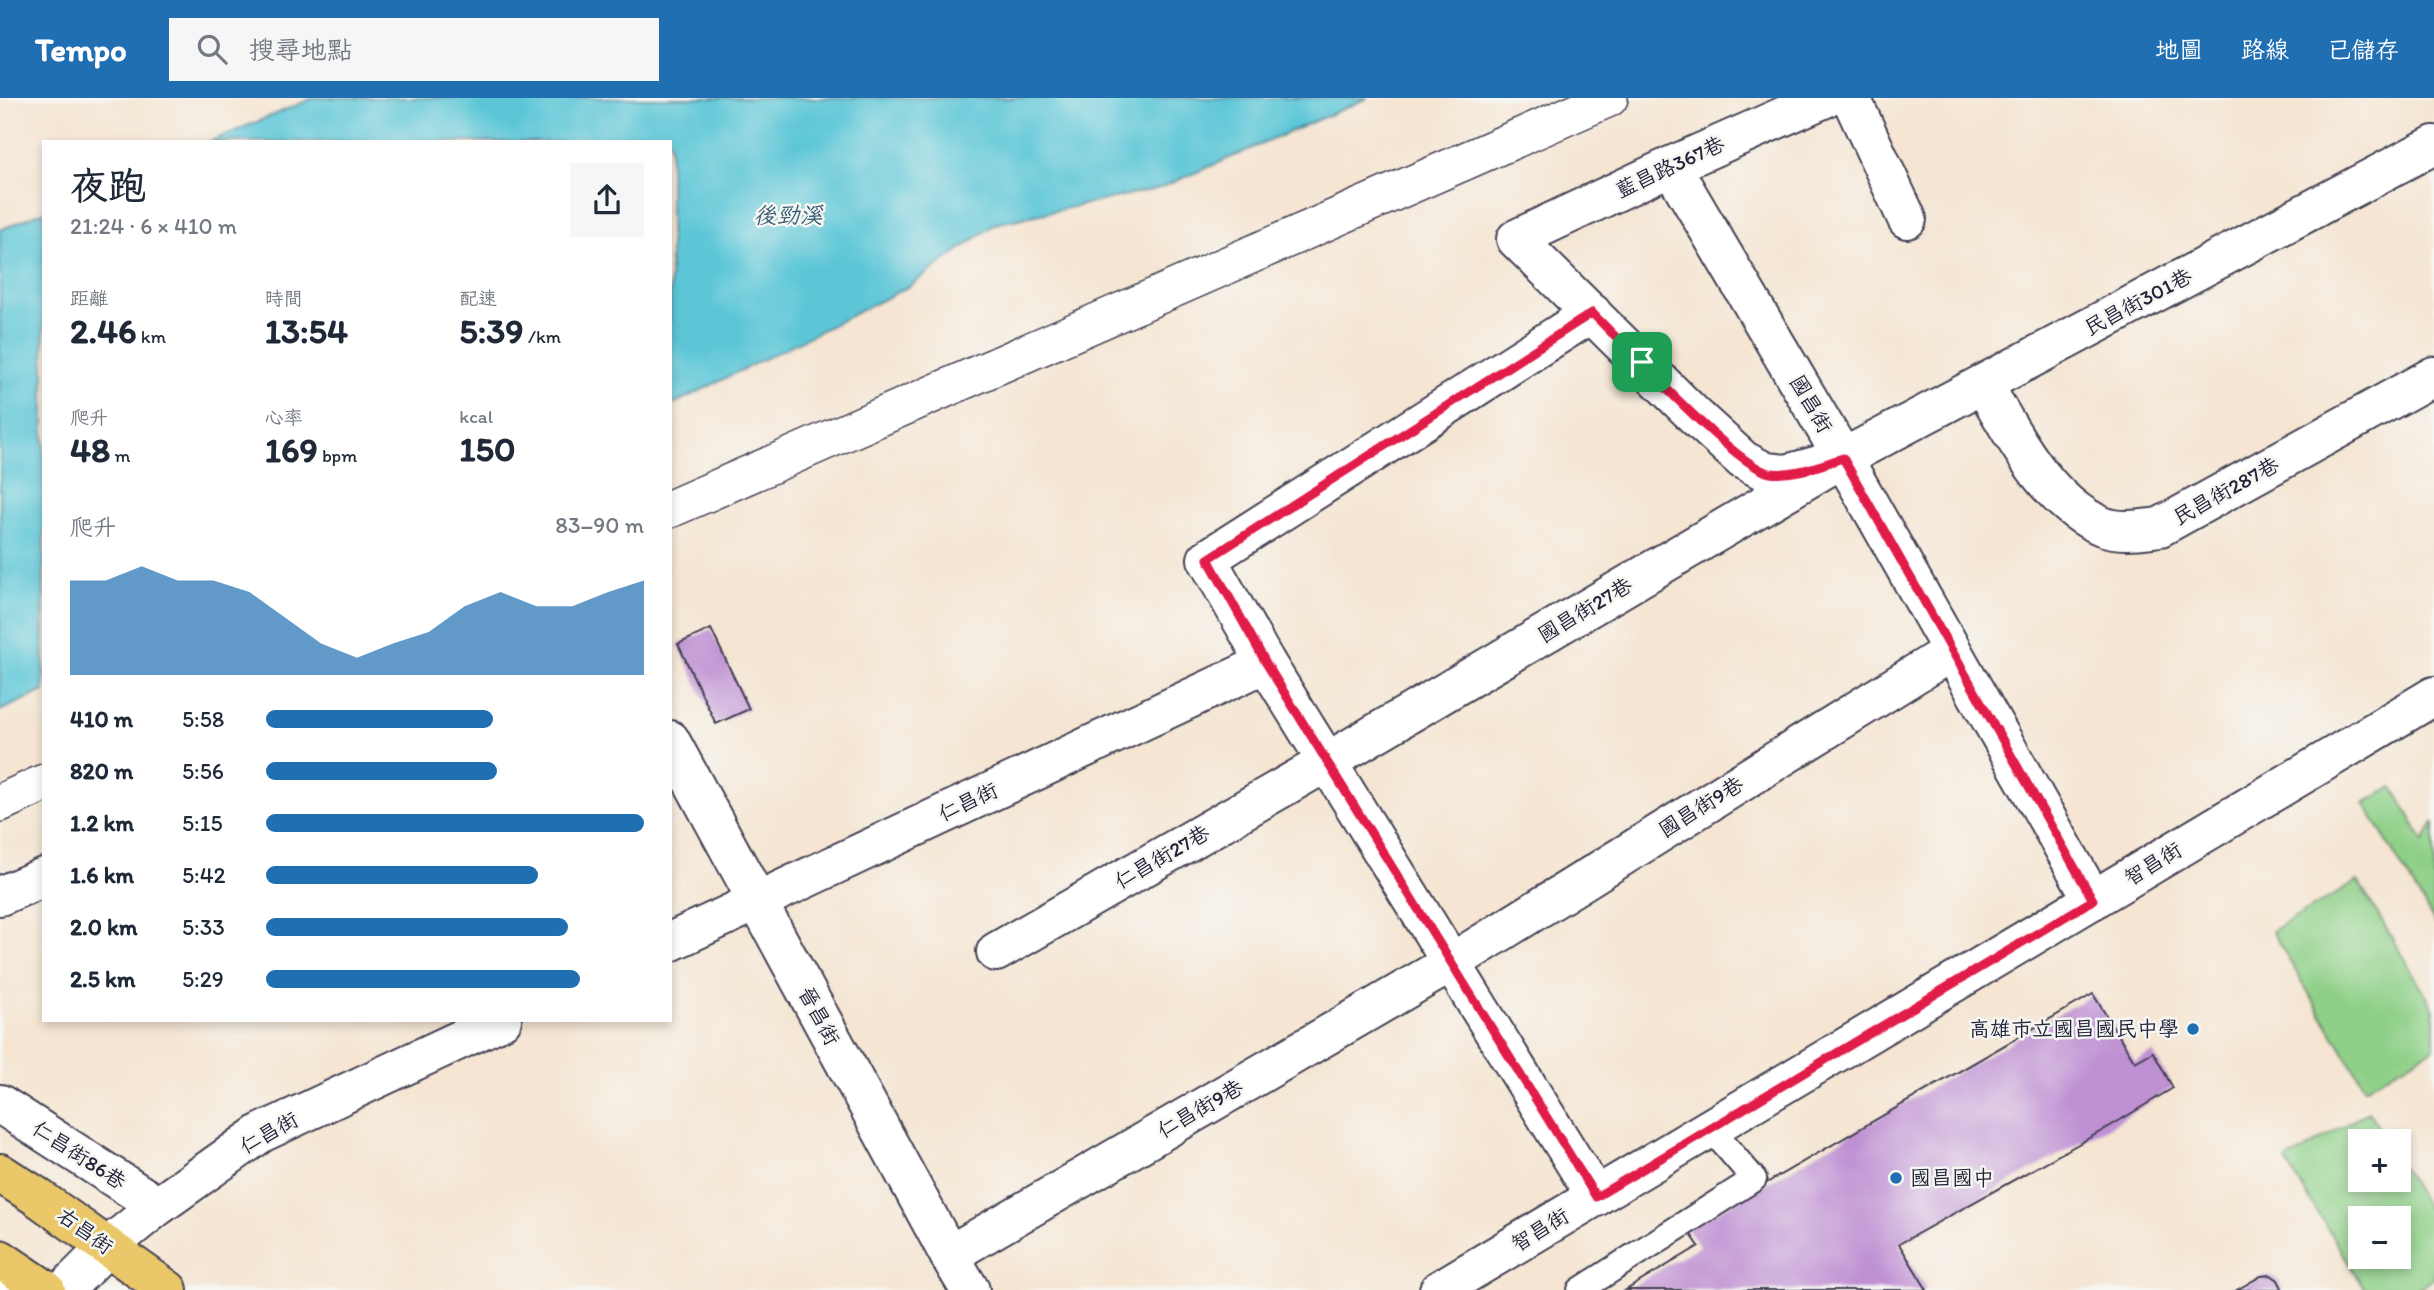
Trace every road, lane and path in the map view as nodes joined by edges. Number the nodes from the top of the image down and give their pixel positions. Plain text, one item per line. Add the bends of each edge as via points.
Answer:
1 (1609, 98) edge
2 (1825, 98) edge
3 (1851, 98) edge
4 (2434, 145) edge
5 (1671, 166) junction
6 (1908, 219) dead end
7 (1592, 313) junction
8 (2434, 376) edge
9 (1983, 384) junction
10 (1843, 458) junction
11 (672, 508) edge
12 (1952, 651) junction
13 (1266, 663) junction
14 (2434, 696) edge
15 (672, 744) edge
16 (1327, 762) junction
17 (42, 784) edge
18 (0, 803) edge
19 (42, 878) edge
20 (0, 896) edge
21 (2093, 900) junction
22 (757, 901) junction
23 (672, 941) edge
24 (996, 952) dead end
25 (1451, 963) junction
26 (498, 1022) edge
27 (0, 1104) edge
28 (1710, 1128) junction
29 (0, 1173) edge
30 (1596, 1197) junction
31 (158, 1206) junction
32 (106, 1248) junction
33 (949, 1255) junction
34 (0, 1259) edge
35 (0, 1287) edge
36 (16, 1290) edge
37 (46, 1290) edge
38 (64, 1290) edge
39 (169, 1290) edge
40 (970, 1290) edge
41 (1439, 1290) edge
42 (1580, 1290) edge

1 - 11 street
2 - 5 street, 藍昌路367巷
3 - 6 street
4 - 9 street, 民昌街301巷
5 - 7 street, 藍昌路367巷 via 1516,239
5 - 10 street, 國昌街
7 - 10 street via 1743,460 1766,472 1786,474
7 - 13 street via 1208,559
8 - 9 street, 民昌街287巷 via 2160,527 2131,531 2104,527 2055,491 2024,453
9 - 10 street, 民昌街301巷
10 - 12 street, 國昌街
10 - 16 street, 國昌街27巷
12 - 21 street, 國昌街
12 - 25 street, 國昌街9巷
13 - 16 street
13 - 22 street, 仁昌街
14 - 21 street, 智昌街
15 - 22 street, 晉昌街
16 - 24 street, 仁昌街27巷
16 - 25 street
17 - 18 street
19 - 20 street
21 - 28 street, 智昌街
22 - 23 street, 仁昌街
22 - 33 street, 晉昌街
25 - 30 street
25 - 33 street, 仁昌街9巷
26 - 31 street, 仁昌街 via 261,1133
27 - 31 street, 仁昌街86巷
28 - 30 street, 智昌街
28 - 42 lane via 1754,1179
29 - 32 main road, 右昌街
30 - 41 street, 智昌街
31 - 32 street, 仁昌街
32 - 38 street, 仁昌街
32 - 39 main road, 右昌街
33 - 40 street, 晉昌街
34 - 37 main road
35 - 36 street

